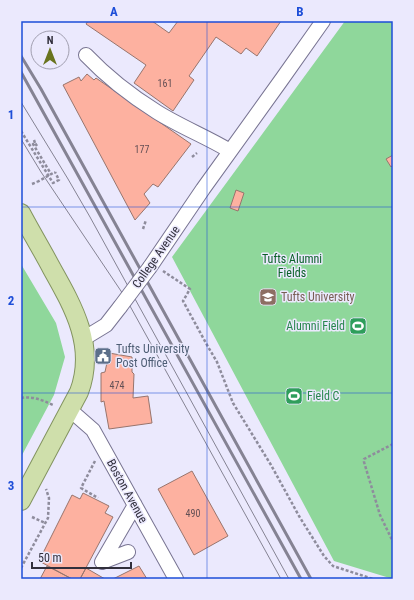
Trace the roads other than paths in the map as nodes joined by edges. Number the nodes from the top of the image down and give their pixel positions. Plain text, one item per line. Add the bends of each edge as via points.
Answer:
1 (323, 21) edge
2 (86, 55) dead end
3 (230, 151) junction
4 (21, 213) edge
5 (83, 339) junction
6 (61, 407) junction
7 (21, 501) edge
8 (134, 505) junction
9 (128, 552) dead end
10 (176, 579) edge

1 - 3 street, College Avenue
2 - 3 street via 102,72 158,113
3 - 5 street, College Avenue, bridge via 106,325
4 - 5 main road via 73,305
5 - 6 main road via 84,373 78,392
6 - 7 main road via 53,442
6 - 8 street, Boston Avenue via 93,430
8 - 9 street via 102,562
8 - 10 street, Boston Avenue

